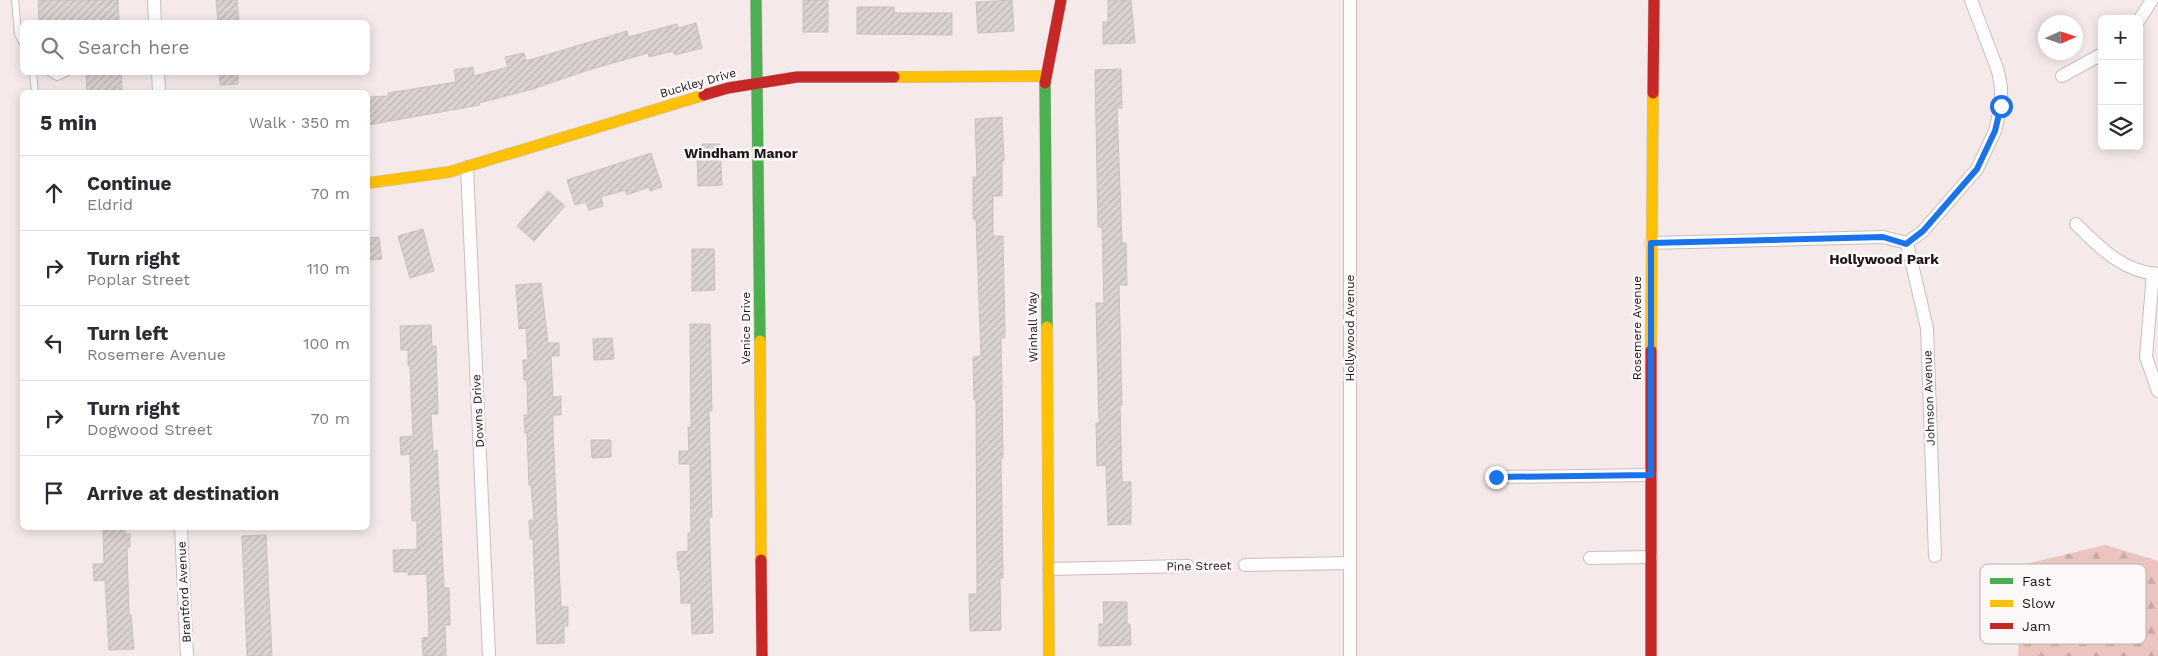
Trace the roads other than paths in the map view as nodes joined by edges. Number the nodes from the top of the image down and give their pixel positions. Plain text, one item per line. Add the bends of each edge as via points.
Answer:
1 (14, 0) edge
2 (154, 0) edge
3 (756, 0) edge
4 (1061, 0) edge
5 (1350, 0) edge
6 (1654, 0) edge
7 (1970, 0) edge
8 (2152, 0) edge
9 (2142, 15) edge
10 (155, 20) edge
11 (20, 38) edge
12 (2098, 56) edge
13 (33, 75) edge
14 (158, 75) edge
15 (1045, 76) junction
16 (2062, 76) dead end
17 (758, 82) junction
18 (35, 90) edge
19 (160, 90) edge
20 (467, 167) junction
21 (370, 183) edge
22 (2076, 224) dead end
23 (1651, 243) junction
24 (1906, 244) junction
25 (2156, 274) edge
26 (2158, 391) edge
27 (1651, 475) junction
28 (1496, 477) dead end
29 (181, 530) edge
30 (1935, 556) dead end
31 (1651, 557) junction
32 (1590, 558) dead end
33 (1350, 564) junction
34 (1245, 565) road end
35 (1188, 566) road end
36 (1049, 569) junction
37 (187, 656) edge
38 (488, 656) edge
39 (762, 656) edge
40 (1049, 656) edge
41 (1350, 656) edge
42 (1651, 656) edge

1 - 11 lane
2 - 10 street
3 - 17 street, Venice Drive
4 - 15 street, Winhall Way
5 - 33 street, Hollywood Avenue
6 - 23 street, Rosemere Avenue
7 - 24 street via 1998,71 2001,106 1995,131 1977,169 1923,231
8 - 9 street
12 - 16 street
13 - 18 lane
14 - 19 street
15 - 17 street, Buckley Drive via 797,77
15 - 36 street, Winhall Way
17 - 20 street, Buckley Drive via 728,88
17 - 39 street, Venice Drive
20 - 21 street, Buckley Drive
20 - 38 street, Downs Drive
22 - 25 street via 2100,249 2122,264
23 - 24 street via 1883,237
23 - 27 street, Rosemere Avenue
24 - 30 street, Johnson Avenue via 1927,328
25 - 26 street via 2146,357
27 - 28 street
27 - 31 street, Rosemere Avenue
29 - 37 street, Brantford Avenue
31 - 32 street
31 - 42 street, Rosemere Avenue
33 - 34 street, Pine Street
33 - 41 street, Hollywood Avenue
35 - 36 street, Pine Street
36 - 40 street, Winhall Way

